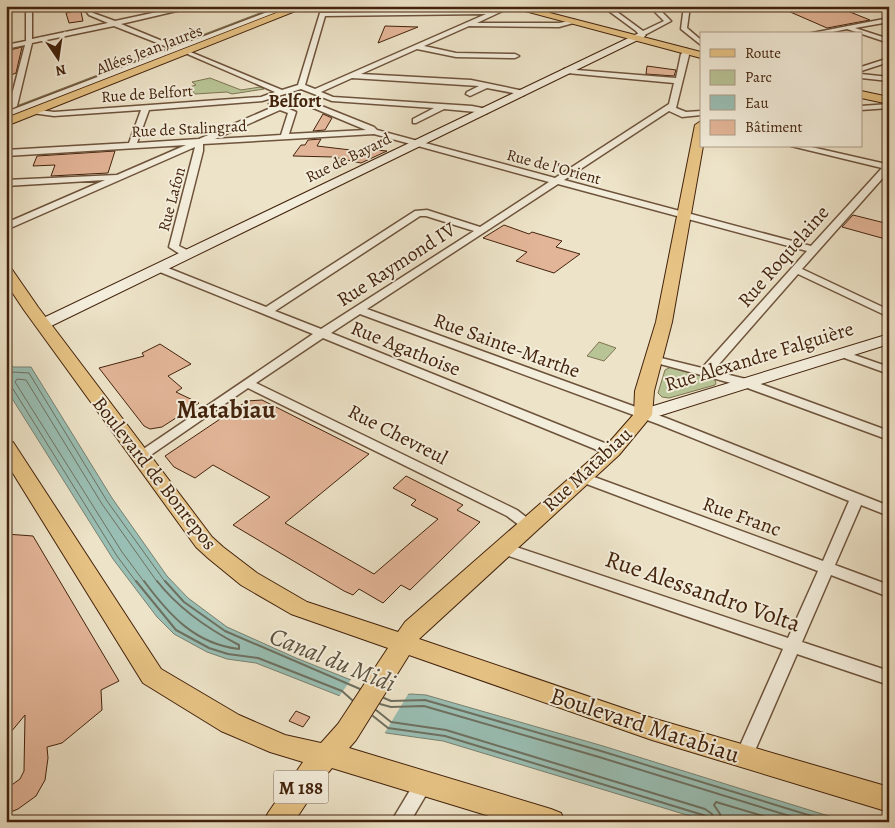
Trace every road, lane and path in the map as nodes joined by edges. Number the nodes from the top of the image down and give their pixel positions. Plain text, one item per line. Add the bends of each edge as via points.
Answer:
1 (29, 6) edge
2 (72, 6) edge
3 (195, 6) edge
4 (274, 6) edge
5 (289, 6) edge
6 (303, 6) edge
7 (510, 6) edge
8 (523, 6) edge
9 (559, 6) edge
10 (605, 6) edge
11 (652, 6) edge
12 (687, 6) edge
13 (701, 6) edge
14 (725, 6) edge
15 (89, 9) edge
16 (173, 9) edge
17 (495, 12) junction
18 (546, 12) junction
19 (889, 20) edge
20 (572, 23) junction
21 (116, 24) junction
22 (468, 24) junction
23 (845, 27) junction
24 (820, 32) edge
25 (861, 32) edge
26 (862, 32) edge
27 (642, 35) junction
28 (889, 41) edge
29 (28, 42) junction
30 (700, 42) edge
31 (170, 46) junction
32 (6, 47) edge
33 (417, 47) junction
34 (700, 50) edge
35 (687, 51) junction
36 (186, 52) junction
37 (700, 55) edge
38 (515, 56) dead end
39 (889, 60) edge
40 (862, 69) edge
41 (567, 71) junction
42 (350, 76) junction
43 (862, 76) edge
44 (889, 79) edge
45 (679, 81) junction
46 (487, 85) junction
47 (300, 86) junction
48 (281, 92) junction
49 (314, 92) junction
50 (862, 92) edge
51 (522, 93) junction
52 (470, 94) dead end
53 (262, 99) junction
54 (332, 99) junction
55 (889, 99) edge
56 (673, 104) junction
57 (443, 106) junction
58 (889, 106) edge
59 (146, 107) junction
60 (280, 107) junction
61 (862, 108) edge
62 (8, 110) edge
63 (35, 111) junction
64 (484, 111) junction
65 (700, 113) edge
66 (416, 121) dead end
67 (6, 122) edge
68 (374, 132) junction
69 (700, 132) edge
70 (284, 138) junction
71 (199, 143) junction
72 (416, 144) junction
73 (132, 146) junction
74 (803, 148) edge
75 (848, 148) edge
76 (6, 153) edge
77 (844, 158) junction
78 (888, 166) edge
79 (118, 178) junction
80 (555, 182) junction
81 (6, 183) edge
82 (685, 216) junction
83 (6, 227) edge
84 (482, 230) junction
85 (814, 250) junction
86 (187, 254) junction
87 (159, 268) junction
88 (797, 270) junction
89 (6, 271) edge
90 (358, 310) junction
91 (266, 312) junction
92 (888, 313) edge
93 (43, 324) junction
94 (322, 334) junction
95 (889, 339) edge
96 (840, 353) junction
97 (653, 359) junction
98 (706, 371) junction
99 (889, 371) edge
100 (247, 383) junction
101 (746, 383) junction
102 (643, 415) junction
103 (889, 436) edge
104 (6, 446) edge
105 (612, 451) junction
106 (140, 456) junction
107 (582, 478) junction
108 (858, 499) junction
109 (889, 511) edge
110 (528, 524) junction
111 (502, 548) junction
112 (826, 568) junction
113 (889, 591) edge
114 (404, 644) junction
115 (793, 646) junction
116 (889, 678) edge
117 (347, 732) joint
118 (328, 754) junction
119 (744, 757) junction
120 (424, 783) junction
121 (889, 800) edge
122 (278, 822) edge
123 (400, 822) edge
124 (551, 822) edge

1 - 29 street
2 - 15 street
3 - 16 street
4 - 31 main road, Allées Jean Jaurès
5 - 62 street, Allées Jean Jaurès
6 - 36 main road, Allées Jean Jaurès
7 - 17 street
7 - 20 main road
8 - 18 main road
9 - 18 street
10 - 27 street
11 - 27 street, Rue de Bayard via 668,21
12 - 30 street via 684,29
13 - 14 street
15 - 21 street
16 - 21 street
17 - 22 street
17 - 47 street via 322,14
18 - 27 main road
19 - 23 street
20 - 22 street
20 - 27 main road
21 - 29 street
21 - 31 street
22 - 33 street
23 - 24 street
23 - 25 street
26 - 28 street
27 - 34 main road
27 - 35 main road
27 - 41 street, Rue de Bayard
29 - 32 street
29 - 62 street
31 - 62 main road, Allées Jean Jaurès
33 - 38 street via 456,55
33 - 42 street
35 - 37 main road
35 - 45 street
36 - 48 street
36 - 63 main road, Allées Jean Jaurès
39 - 40 street
41 - 45 street
41 - 51 street, Rue de Bayard
42 - 46 street
42 - 49 street
43 - 44 street
45 - 56 street
46 - 51 street
46 - 52 street
47 - 48 street
47 - 49 street
48 - 53 street
49 - 54 street
50 - 55 main road
51 - 64 street, Rue de Bayard
53 - 59 street, Rue de Belfort
53 - 60 street
54 - 57 street
54 - 68 street via 314,105
56 - 65 street via 675,112
56 - 80 street, Rue Raymond IV
57 - 64 street
57 - 66 street
58 - 61 street
59 - 63 street, Rue de Belfort via 54,114
59 - 73 street
60 - 70 street via 292,112
60 - 71 street
63 - 67 main road, Allées Jean Jaurès
64 - 72 street, Rue de Bayard
68 - 70 street, Rue de Stalingrad
68 - 72 street, Rue de l'Orient
69 - 82 main road, Rue Matabiau
70 - 71 street, Rue de Stalingrad
71 - 73 street, Rue de Stalingrad
71 - 79 street
71 - 86 street, Rue Lafon via 174,246
72 - 80 street, Rue de l'Orient
72 - 86 street, Rue de Bayard
73 - 76 street, Rue de Stalingrad
74 - 77 street
75 - 77 street
77 - 78 street
78 - 85 street, Rue Roquelaine
79 - 81 street
79 - 83 street
80 - 82 street, Rue de l'Orient
80 - 84 street, Rue Raymond IV
82 - 85 street, Rue de l'Orient
82 - 97 main road, Rue Matabiau
84 - 90 street, Rue Raymond IV
84 - 91 street via 427,213 418,214
85 - 88 street, Rue Roquelaine
86 - 87 street, Rue de Bayard
87 - 91 street, Rue Agathoise
87 - 93 street, Rue de Bayard
88 - 92 street
88 - 98 street, Rue Roquelaine
89 - 93 main road, Boulevard de Bonrepos
90 - 94 street, Rue Raymond IV
90 - 102 street, Rue Sainte-Marthe
91 - 94 street, Rue Agathoise
93 - 106 main road, Boulevard de Bonrepos
94 - 100 street, Rue Raymond IV
94 - 105 street, Rue Agathoise
95 - 96 street, Rue Alexandre Falguière
96 - 99 street
96 - 101 street, Rue Alexandre Falguière
97 - 98 street
97 - 102 main road, Rue Matabiau via 642,398
98 - 101 street
100 - 106 street, Rue Raymond IV
100 - 110 street, Rue Chevreul via 512,513
101 - 102 street, Rue Alexandre Falguière
101 - 103 street
102 - 105 main road, Rue Matabiau
102 - 108 street, Rue Sainte-Marthe
104 - 118 main road via 152,676 230,724 294,749
105 - 107 main road, Rue Matabiau
106 - 114 main road, Boulevard de Bonrepos via 204,542 227,564 261,588 299,608
107 - 110 main road, Rue Matabiau
107 - 112 street, Rue Franc
108 - 109 street, Rue Sainte-Marthe
108 - 112 street
110 - 111 main road, Rue Matabiau
111 - 114 main road, Rue Matabiau via 413,629
111 - 115 street, Rue Alessandro Volta
112 - 113 street, Rue Franc
112 - 115 street
114 - 117 main road, Rue Matabiau
114 - 119 main road, Boulevard Matabiau via 635,724
115 - 116 street, Rue Alessandro Volta
115 - 119 street
117 - 118 main road
118 - 120 main road
118 - 122 main road, M 188
119 - 121 main road, Boulevard Matabiau
120 - 123 street
120 - 124 main road

